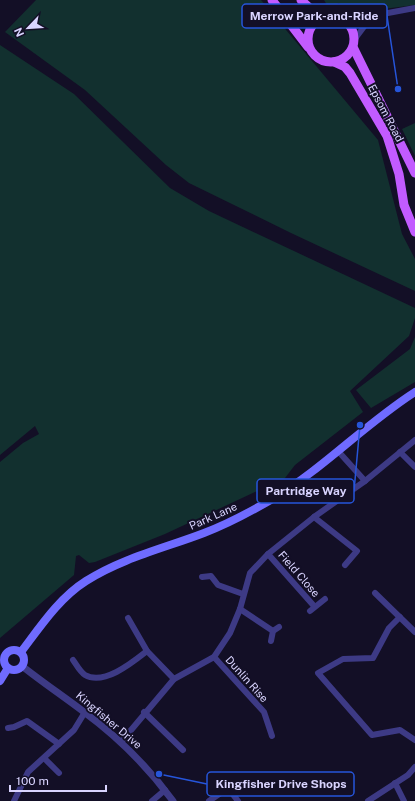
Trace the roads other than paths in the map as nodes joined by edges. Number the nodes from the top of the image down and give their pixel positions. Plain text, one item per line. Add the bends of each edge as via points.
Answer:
1 (272, 0) edge
2 (301, 0) edge
3 (415, 8) edge
4 (330, 16) junction
5 (372, 16) junction
6 (353, 44) junction
7 (309, 48) junction
8 (334, 62) junction
9 (415, 173) edge
10 (415, 232) edge
11 (415, 392) edge
12 (415, 440) edge
13 (338, 451) junction
14 (400, 452) junction
15 (415, 467) edge
16 (365, 481) junction
17 (314, 517) junction
18 (268, 554) junction
19 (345, 565) dead end
20 (202, 577) dead end
21 (375, 593) dead end
22 (243, 594) junction
23 (325, 599) dead end
24 (240, 609) junction
25 (400, 617) junction
26 (128, 618) dead end
27 (279, 627) dead end
28 (273, 631) junction
29 (415, 632) edge
30 (271, 641) dead end
31 (147, 651) junction
32 (21, 652) junction
33 (214, 657) junction
34 (73, 660) dead end
35 (22, 666) junction
36 (8, 668) junction
37 (174, 679) junction
38 (0, 681) edge
39 (85, 712) junction
40 (144, 712) junction
41 (8, 728) dead end
42 (272, 736) dead end
43 (415, 740) edge
44 (121, 742) junction
45 (59, 744) junction
46 (183, 750) dead end
47 (44, 758) junction
48 (415, 767) edge
49 (58, 773) dead end
50 (395, 783) junction
51 (165, 790) junction
52 (14, 801) edge
53 (152, 801) edge
54 (173, 801) edge
55 (209, 801) edge
56 (238, 801) edge
57 (368, 801) edge
58 (404, 801) edge

1 - 7 main road
2 - 4 main road via 314,12
3 - 5 street
4 - 5 street
4 - 6 main road via 350,25
4 - 7 main road via 314,22 310,28
5 - 6 street
6 - 8 main road via 346,57
6 - 9 main road, Epsom Road
7 - 8 main road via 320,60
8 - 10 main road, Epsom Road via 350,72 387,136 399,174 404,205
11 - 13 main road, Park Lane
12 - 14 street
13 - 16 street
13 - 32 main road, Park Lane via 288,488 243,515 110,568 85,581 50,613
14 - 15 street
14 - 16 street
16 - 17 street
17 - 18 street
17 - 19 street via 357,551
18 - 22 street via 250,573
18 - 23 street, Field Close via 312,609
20 - 22 street via 211,576 218,586
21 - 25 street
22 - 24 street
24 - 28 street
24 - 33 street via 230,633
25 - 29 street
25 - 43 street via 389,628 373,658 342,659 318,673 372,735 400,730
26 - 31 street
27 - 28 street
28 - 30 street
31 - 34 street via 124,668 100,678 85,675
31 - 37 street
32 - 35 main road via 24,657
32 - 36 main road via 11,650 6,654 4,660
33 - 37 street
33 - 42 street, Dunlin Rise via 264,712
35 - 36 main road via 14,670
35 - 39 street, Kingfisher Drive
36 - 38 main road
37 - 40 street
39 - 44 street, Kingfisher Drive
39 - 45 street via 74,730
40 - 44 street
40 - 46 street
41 - 45 street via 27,721
44 - 51 street, Kingfisher Drive
45 - 47 street
47 - 49 street
47 - 52 street via 28,772
48 - 50 street
50 - 57 street
50 - 58 street
51 - 53 street
51 - 54 street, Kingfisher Drive
55 - 56 street via 228,788

